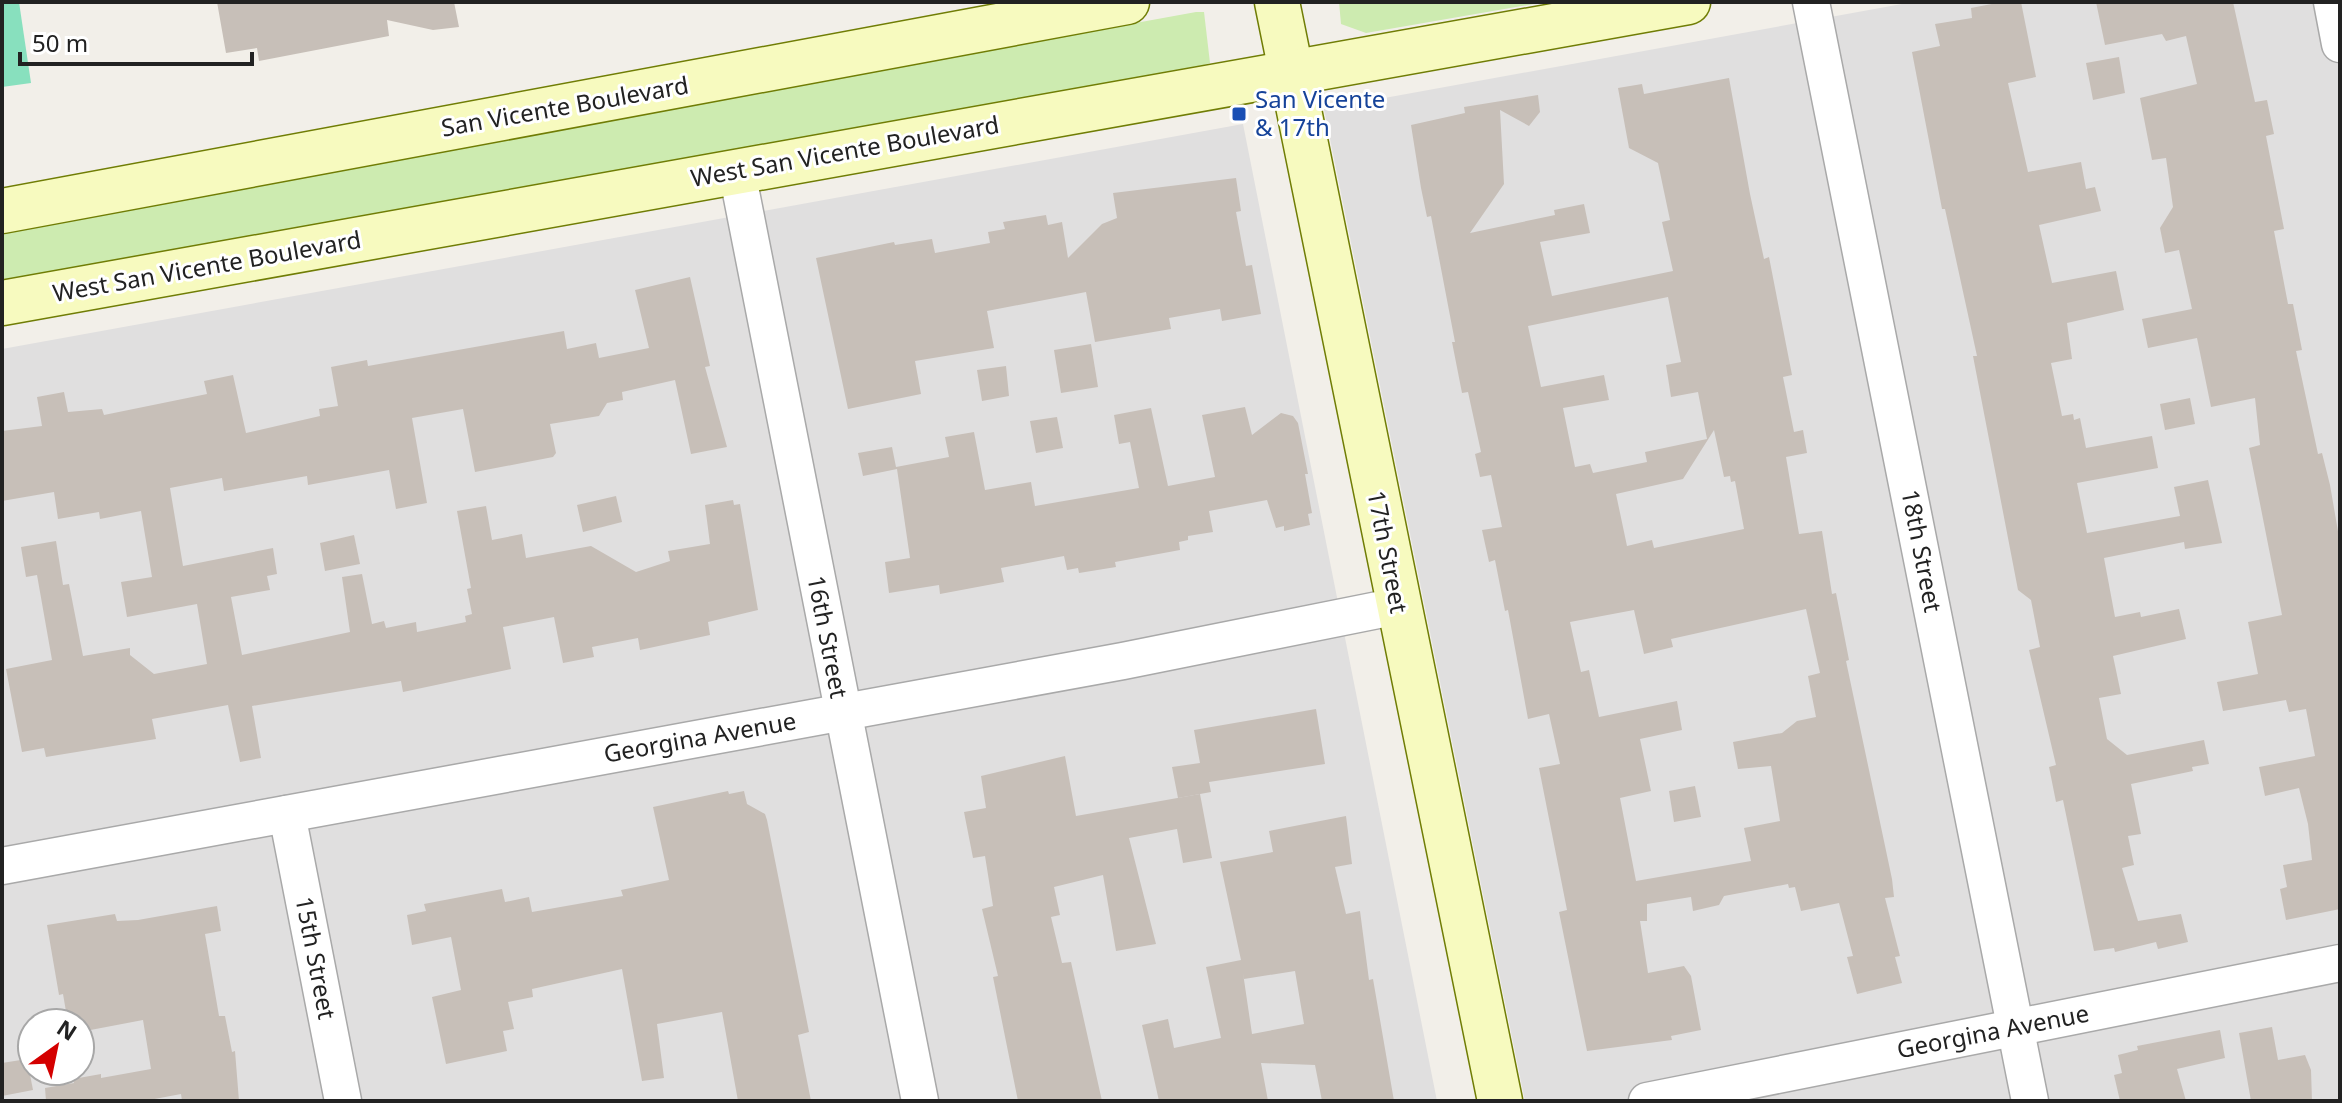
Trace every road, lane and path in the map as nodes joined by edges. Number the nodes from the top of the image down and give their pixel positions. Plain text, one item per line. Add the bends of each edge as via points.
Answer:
1 (1277, 2) edge
2 (1688, 2) edge
3 (1811, 2) edge
4 (2332, 2) edge
5 (1105, 4) edge
6 (2340, 44) edge
7 (1291, 70) junction
8 (737, 172) junction
9 (2, 211) edge
10 (2, 303) edge
11 (1398, 606) junction
12 (842, 712) junction
13 (287, 814) junction
14 (2, 866) edge
15 (2340, 963) edge
16 (2015, 1028) junction
17 (343, 1101) edge
18 (920, 1101) edge
19 (1500, 1101) edge
20 (1647, 1101) edge
21 (2030, 1101) edge

1 - 7 main road, 17th Street
2 - 7 main road, West San Vicente Boulevard
3 - 16 street, 18th Street
4 - 6 street
5 - 9 main road, San Vicente Boulevard
7 - 8 main road, West San Vicente Boulevard
7 - 11 main road, 17th Street
8 - 10 main road, West San Vicente Boulevard
8 - 12 street, 16th Street
11 - 12 street, Georgina Avenue
11 - 19 main road, 17th Street
12 - 13 street, Georgina Avenue
12 - 18 street, 16th Street
13 - 14 street, Georgina Avenue
13 - 17 street, 15th Street
15 - 16 street, Georgina Avenue
16 - 20 street, Georgina Avenue
16 - 21 street, 18th Street

